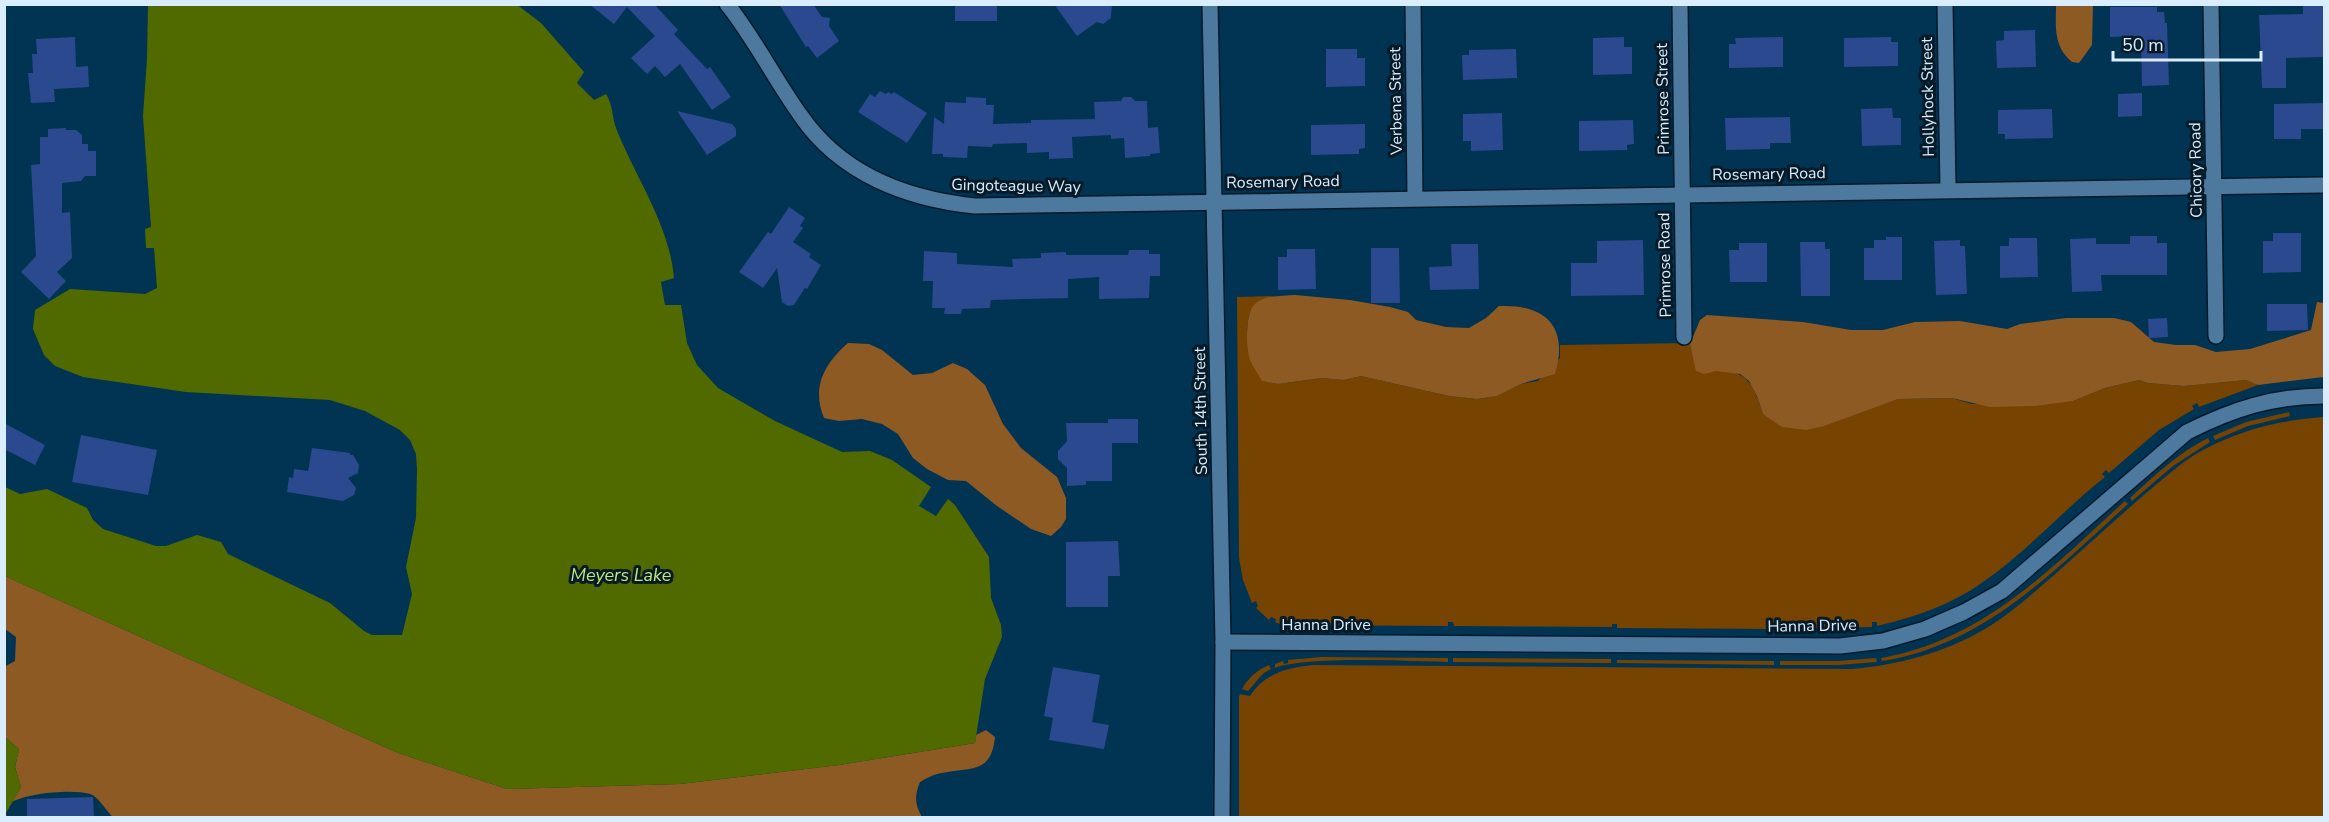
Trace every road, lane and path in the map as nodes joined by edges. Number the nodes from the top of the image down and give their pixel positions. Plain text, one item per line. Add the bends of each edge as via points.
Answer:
1 (727, 4) edge
2 (1210, 4) edge
3 (1413, 4) edge
4 (1680, 4) edge
5 (1945, 4) edge
6 (2211, 4) edge
7 (2325, 185) edge
8 (2214, 186) junction
9 (1948, 189) junction
10 (1682, 194) junction
11 (1415, 198) junction
12 (1214, 202) junction
13 (2216, 336) dead end
14 (1684, 337) dead end
15 (2325, 396) edge
16 (1223, 642) junction
17 (1222, 818) edge

1 - 12 street, Gingoteague Way via 822,143 842,161 886,185 943,203 975,206
2 - 12 street, South 14th Street
3 - 11 street, Verbena Street
4 - 10 street, Primrose Street
5 - 9 street, Hollyhock Street
6 - 8 street, Chicory Road
7 - 8 street, Rosemary Road
8 - 9 street, Rosemary Road
8 - 13 street, Chicory Road
9 - 10 street, Rosemary Road
10 - 11 street, Rosemary Road
10 - 14 street, Primrose Road
11 - 12 street, Rosemary Road
12 - 16 street, South 14th Street
15 - 16 street, Hanna Drive via 2256,403 2187,432 2002,591 1926,630 1883,641 1840,646
16 - 17 street, South 14th Street

